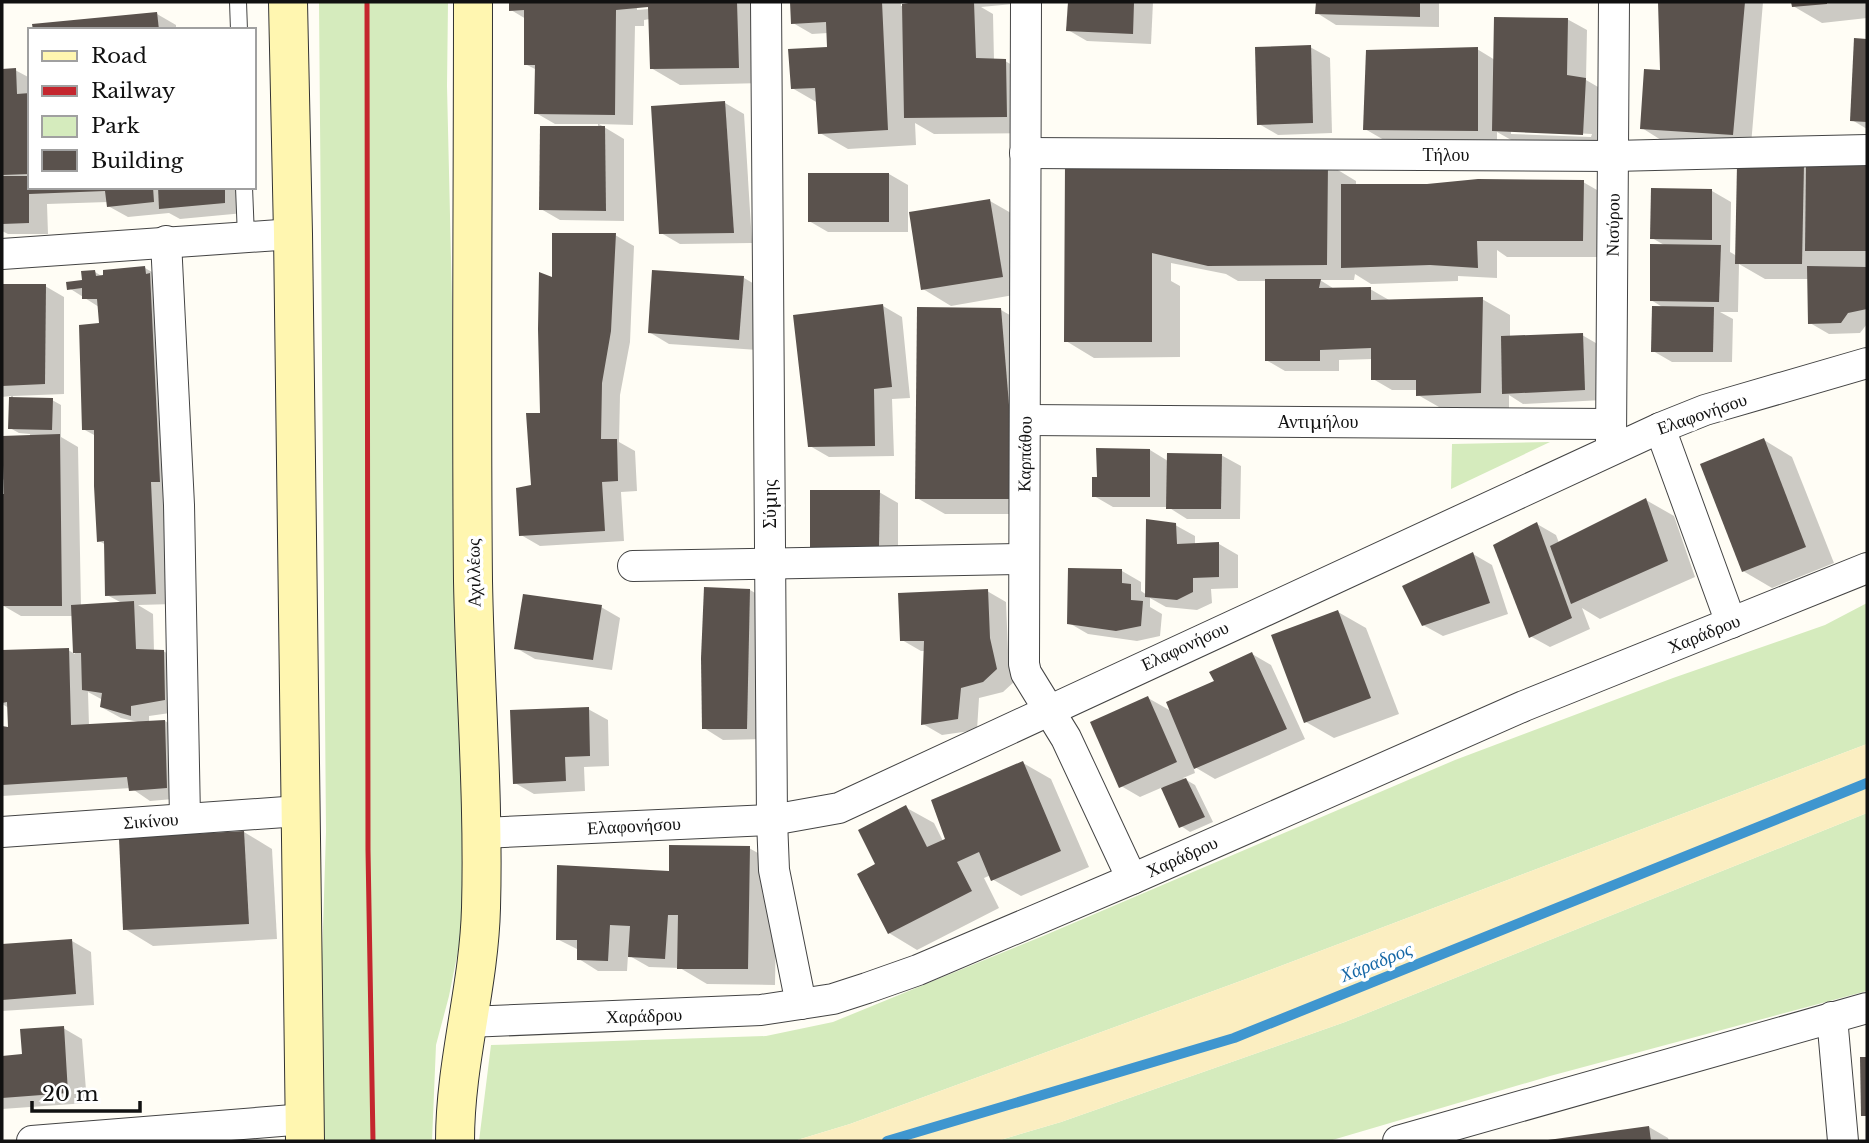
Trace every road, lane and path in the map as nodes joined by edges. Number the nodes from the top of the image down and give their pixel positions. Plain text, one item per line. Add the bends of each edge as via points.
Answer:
1 (238, 2) edge
2 (288, 2) edge
3 (473, 2) edge
4 (766, 2) edge
5 (1026, 2) edge
6 (1614, 2) edge
7 (239, 28) edge
8 (1867, 150) edge
9 (1025, 153) junction
10 (1613, 156) junction
11 (244, 189) edge
12 (293, 234) junction
13 (246, 237) junction
14 (166, 242) junction
15 (2, 254) edge
16 (1867, 363) edge
17 (1026, 420) junction
18 (1660, 428) junction
19 (1611, 436) junction
20 (1023, 559) junction
21 (770, 564) junction
22 (633, 566) dead end
23 (1867, 568) edge
24 (1731, 623) junction
25 (1048, 710) junction
26 (299, 811) junction
27 (185, 818) junction
28 (772, 820) junction
29 (2, 832) edge
30 (482, 833) junction
31 (1132, 879) junction
32 (801, 1004) junction
33 (1867, 1009) edge
34 (1832, 1017) junction
35 (468, 1022) junction
36 (305, 1130) edge
37 (32, 1141) edge
38 (455, 1141) edge
39 (1398, 1141) edge
40 (1843, 1141) edge

1 - 7 lane
2 - 12 street
3 - 30 street, Αχιλλέως via 473,582
4 - 21 street, Σύμης
5 - 9 street, Καρπάθου
6 - 10 street, Νισύρου
8 - 10 street, Τήλου
9 - 10 street, Τήλου
9 - 17 street, Καρπάθου
10 - 19 street, Νισύρου
11 - 13 lane
12 - 13 street
12 - 26 street
13 - 14 street
14 - 15 street
14 - 27 street via 179,505
16 - 18 street, Ελαφονήσου via 1705,410
17 - 19 street, Αντιμήλου
17 - 20 street, Καρπάθου
18 - 19 street, Ελαφονήσου
18 - 24 street
19 - 25 street, Ελαφονήσου
20 - 21 street
20 - 25 street, Καρπάθου via 1024,664
21 - 22 street
21 - 28 street, Σύμης
23 - 24 street, Χαράδρου
24 - 31 street, Χαράδρου via 1443,740
25 - 28 street, Ελαφονήσου via 839,808
25 - 31 street, Καρπάθου via 1066,738
26 - 27 street, Σικίνου
26 - 36 street
27 - 29 street, Σικίνου
28 - 30 street, Ελαφονήσου
28 - 32 street, Σύμης via 774,870
30 - 35 street, Αχιλλέως via 479,946
31 - 32 street, Χαράδρου via 918,970 833,999
32 - 35 street, Χαράδρου via 724,1013
33 - 34 street
34 - 39 street
34 - 40 street
35 - 38 street, Αχιλλέως via 457,1085
36 - 37 street

